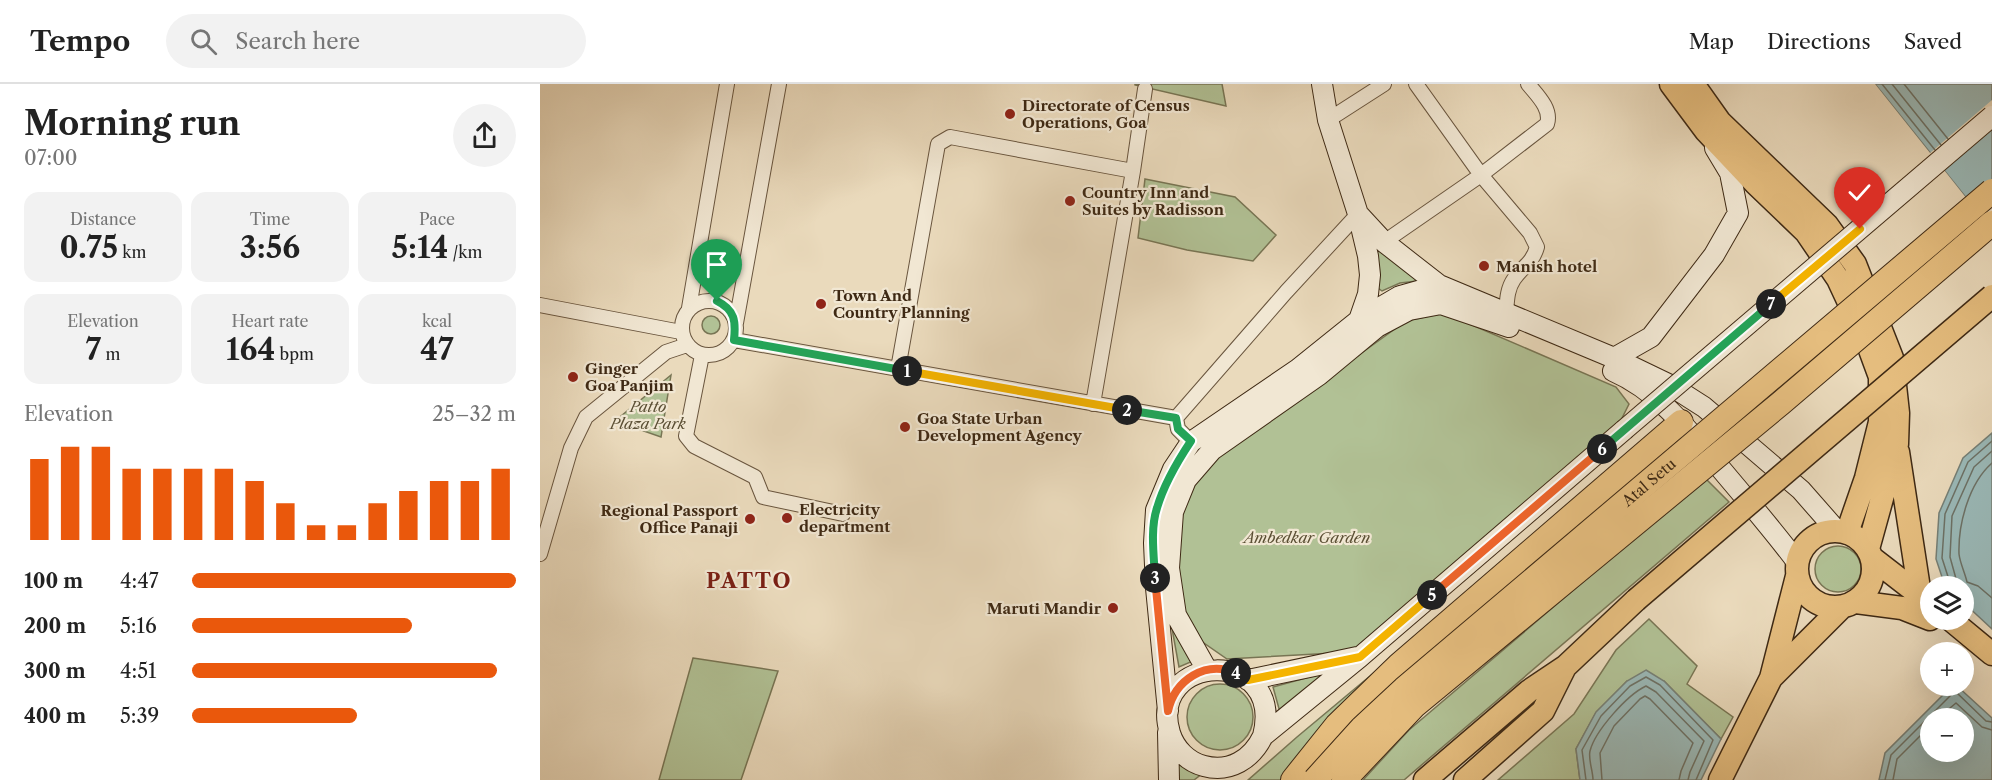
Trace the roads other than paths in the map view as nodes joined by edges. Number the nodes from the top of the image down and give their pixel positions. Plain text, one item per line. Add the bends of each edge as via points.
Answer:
1 (727, 84) edge
2 (779, 84) edge
3 (1322, 84) edge
4 (1384, 84) edge
5 (1416, 84) edge
6 (1528, 84) edge
7 (1671, 84) edge
8 (1693, 84) edge
9 (1145, 89) dead end
10 (1992, 116) edge
11 (1328, 120) junction
12 (1706, 131) junction
13 (1133, 171) junction
14 (1481, 175) junction
15 (1992, 191) edge
16 (1358, 214) junction
17 (1992, 224) edge
18 (1384, 242) junction
19 (1439, 285) junction
20 (1992, 296) edge
21 (540, 305) edge
22 (689, 308) junction
23 (1506, 313) junction
24 (1359, 321) junction
25 (736, 323) junction
26 (684, 338) junction
27 (734, 340) junction
28 (702, 355) junction
29 (1614, 358) junction
30 (898, 369) junction
31 (1684, 394) junction
32 (1093, 404) junction
33 (1675, 416) junction
34 (1176, 418) junction
35 (1191, 441) junction
36 (1897, 444) junction
37 (843, 514) dead end
38 (1842, 532) junction
39 (1870, 553) junction
40 (540, 554) edge
41 (1797, 569) junction
42 (1921, 576) edge
43 (1920, 595) edge
44 (1849, 605) junction
45 (1920, 615) edge
46 (1960, 630) edge
47 (1965, 630) edge
48 (1970, 634) junction
49 (1992, 654) edge
50 (1360, 657) junction
51 (1566, 666) junction
52 (1207, 670) junction
53 (1771, 678) junction
54 (1248, 680) junction
55 (1168, 719) junction
56 (1263, 736) junction
57 (1239, 763) junction
58 (1169, 780) edge
59 (1217, 780) edge
60 (1293, 780) edge
61 (1315, 780) edge
62 (1344, 780) edge
63 (1425, 780) edge
64 (1465, 780) edge
65 (1720, 780) edge

1 - 22 street
2 - 25 street
3 - 11 main road
4 - 11 street
5 - 14 street
6 - 14 street via 1545,105 1547,124
7 - 12 main road
8 - 36 main road via 1720,122 1827,225 1855,264 1892,358
9 - 13 street
10 - 50 main road, bridge
11 - 16 main road
12 - 29 main road via 1730,173 1738,213 1714,255 1652,337
12 - 38 main road via 1806,232 1838,279 1880,377 1880,422 1866,478
13 - 30 street via 950,137 938,144
13 - 32 street
14 - 18 street
14 - 23 street via 1530,233 1537,247 1508,291
15 - 61 highway, Atal Setu, bridge via 1404,689
16 - 18 main road
16 - 24 main road via 1370,275
16 - 34 street
17 - 62 highway, Atal Setu, bridge via 1414,706
18 - 19 main road
19 - 23 main road
19 - 24 main road via 1400,296
20 - 51 main road, bridge via 1636,600
21 - 26 street
22 - 25 street via 698,302 717,301 726,306
22 - 26 street via 682,319
23 - 29 main road
24 - 35 main road via 1298,369
25 - 27 street
26 - 28 street
26 - 40 street via 586,417 571,448
27 - 28 street via 720,353
27 - 30 street
28 - 37 street via 686,436 694,446 755,477 763,497
29 - 31 main road
30 - 32 street
31 - 33 main road via 1673,411
31 - 38 main road via 1801,490
32 - 34 street
33 - 41 main road via 1774,531
33 - 52 main road via 1623,375 1509,327 1441,304 1409,310 1377,327 1319,375 1212,450 1186,480 1173,512 1169,568 1176,615
33 - 60 highway via 1373,689 1337,725
34 - 35 street via 1178,429
35 - 55 main road via 1173,469 1156,510 1156,588
36 - 39 main road
36 - 42 main road
38 - 39 main road via 1862,542
38 - 41 main road via 1815,536 1801,552
39 - 43 main road
39 - 44 main road via 1873,578
41 - 44 main road via 1800,586 1813,601 1832,608
41 - 53 main road
44 - 45 main road via 1902,609
44 - 53 main road
46 - 48 main road
47 - 48 main road
48 - 49 main road
50 - 54 main road
50 - 56 main road
51 - 63 main road via 1529,691
51 - 64 main road via 1543,711
52 - 54 main road via 1232,672
52 - 55 main road via 1181,684 1170,701
53 - 65 main road
54 - 56 main road via 1264,706
55 - 57 main road via 1176,747 1191,761 1211,768
55 - 58 main road
56 - 57 main road via 1254,752
57 - 59 main road

